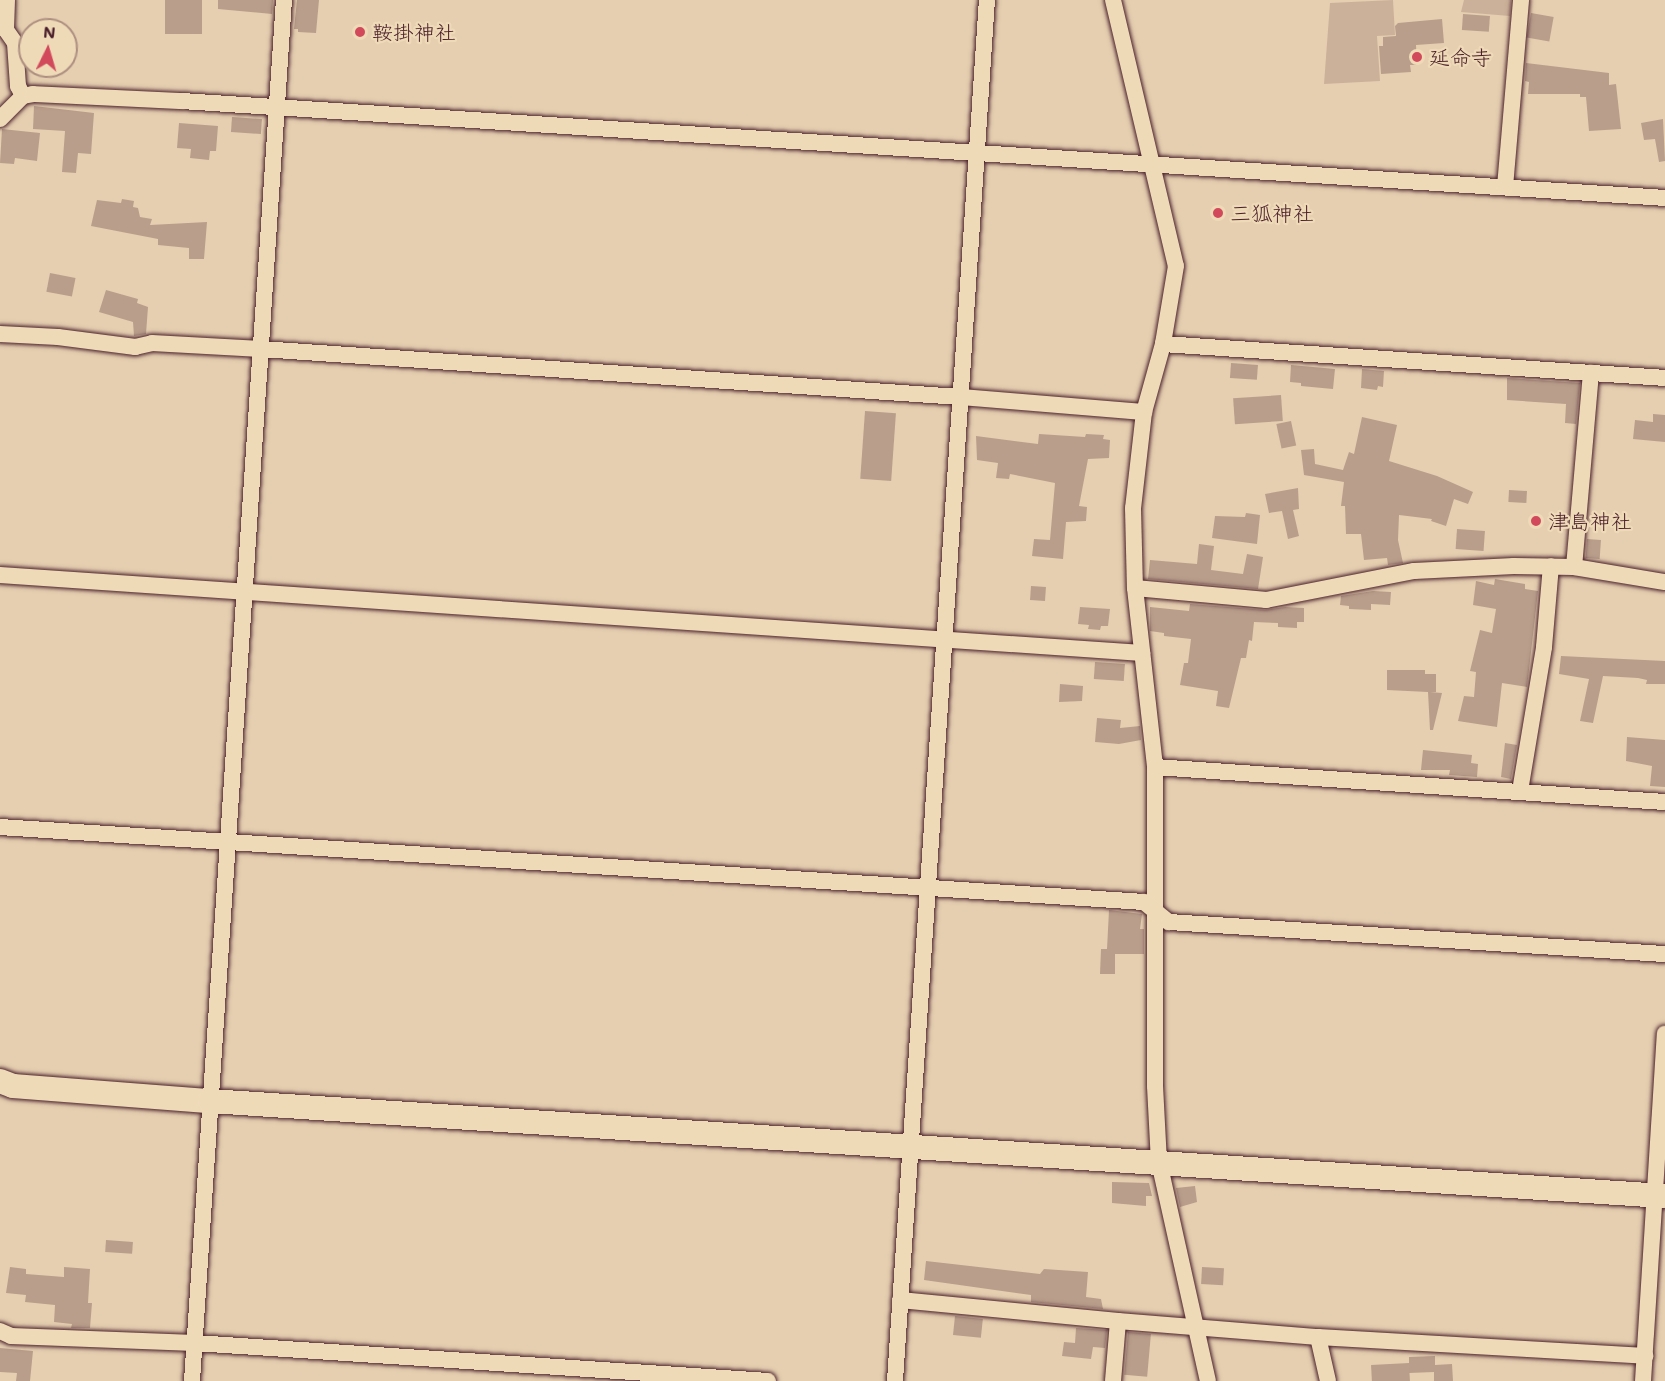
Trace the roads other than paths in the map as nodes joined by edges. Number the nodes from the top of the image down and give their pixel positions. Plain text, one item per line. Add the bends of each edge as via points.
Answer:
1 (7, 0) edge
2 (284, 0) edge
3 (987, 0) edge
4 (1113, 0) edge
5 (1521, 0) edge
6 (3, 30) edge
7 (23, 96) junction
8 (277, 107) junction
9 (0, 119) edge
10 (977, 152) junction
11 (1152, 164) junction
12 (1506, 187) junction
13 (1665, 198) edge
14 (0, 334) edge
15 (1162, 344) junction
16 (261, 349) junction
17 (1591, 373) junction
18 (1665, 378) edge
19 (960, 397) junction
20 (1144, 412) junction
21 (1551, 566) junction
22 (1574, 567) junction
23 (0, 575) edge
24 (1665, 582) edge
25 (1135, 588) junction
26 (243, 592) junction
27 (945, 639) junction
28 (1142, 653) junction
29 (1155, 767) junction
30 (1520, 791) junction
31 (1665, 802) edge
32 (0, 827) edge
33 (228, 842) junction
34 (927, 888) junction
35 (1154, 913) junction
36 (1665, 954) edge
37 (1665, 1034) edge
38 (0, 1081) edge
39 (210, 1101) junction
40 (911, 1145) junction
41 (1159, 1162) junction
42 (1660, 1196) edge
43 (900, 1300) junction
44 (1118, 1322) junction
45 (1194, 1326) junction
46 (0, 1331) edge
47 (1318, 1337) junction
48 (195, 1342) junction
49 (1644, 1356) junction
50 (192, 1381) edge
51 (768, 1381) edge
52 (895, 1381) edge
53 (1113, 1381) edge
54 (1208, 1381) edge
55 (1328, 1381) edge
56 (1643, 1381) edge

1 - 6 street
2 - 8 street
3 - 10 street
4 - 11 street
5 - 12 street
6 - 7 street via 15,44 18,86
7 - 8 street
7 - 9 street
8 - 10 street
8 - 16 street
10 - 11 street
10 - 19 street
11 - 12 street
11 - 15 street via 1176,266
12 - 13 street
14 - 16 street via 135,347 152,343
15 - 17 street
15 - 20 street
16 - 19 street
16 - 26 street
17 - 18 street
17 - 22 street
19 - 20 street
19 - 27 street
20 - 25 street via 1133,508
21 - 22 street
21 - 25 street via 1414,571 1266,600
21 - 30 street via 1544,647
22 - 24 street
23 - 26 street
25 - 28 street
26 - 27 street
26 - 33 street
27 - 28 street
27 - 34 street
28 - 29 street
29 - 30 street
29 - 35 street
30 - 31 street
32 - 33 street
33 - 34 street
33 - 39 street
34 - 35 street via 1144,902
34 - 40 street
35 - 36 street via 1169,922
35 - 41 street
37 - 42 street
38 - 39 street via 13,1086
39 - 40 street
39 - 48 street
40 - 41 street
40 - 43 street
41 - 42 street
41 - 45 street
42 - 49 street
43 - 44 street
43 - 52 street
44 - 45 street
44 - 53 street
45 - 47 street
45 - 54 street
46 - 48 street via 11,1336
47 - 49 street
47 - 55 street
48 - 50 street
48 - 51 street
49 - 56 street

